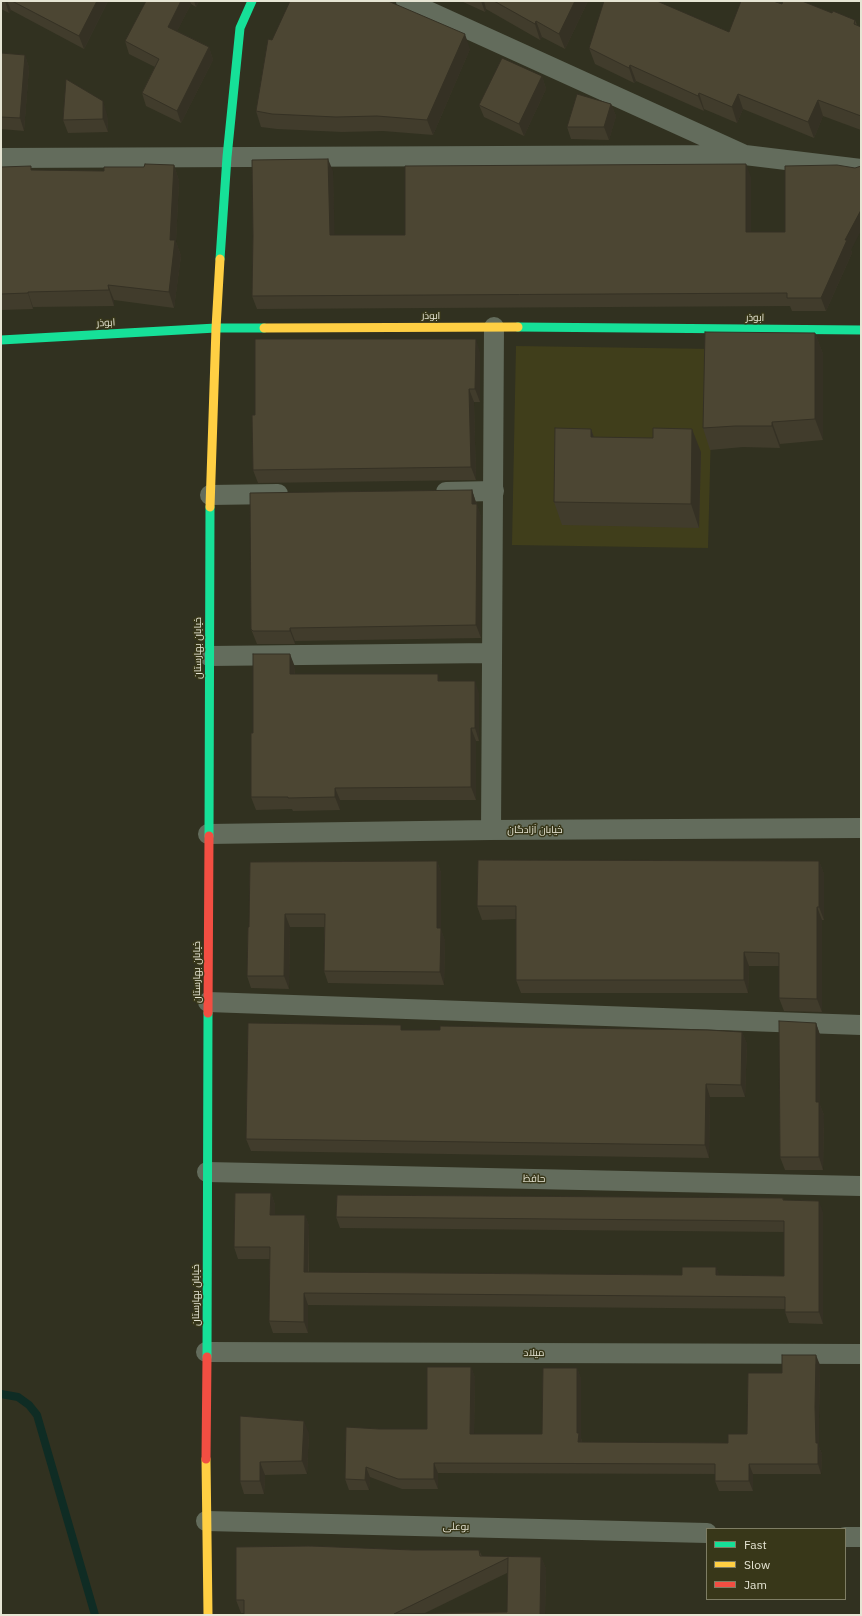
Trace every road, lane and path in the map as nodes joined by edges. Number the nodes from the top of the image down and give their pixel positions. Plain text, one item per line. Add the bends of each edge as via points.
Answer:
1 (252, 1) edge
2 (406, 1) edge
3 (745, 155) junction
4 (1, 158) edge
5 (227, 158) junction
6 (861, 169) edge
7 (494, 326) junction
8 (216, 328) junction
9 (861, 330) edge
10 (1, 340) edge
11 (494, 491) junction
12 (430, 492) edge
13 (297, 494) edge
14 (210, 495) junction
15 (492, 653) junction
16 (209, 656) junction
17 (861, 828) edge
18 (491, 830) junction
19 (208, 834) junction
20 (208, 1002) junction
21 (861, 1025) edge
22 (207, 1172) junction
23 (861, 1186) edge
24 (206, 1352) junction
25 (861, 1354) edge
26 (206, 1521) junction
27 (706, 1534) edge
28 (846, 1537) edge
29 (861, 1537) edge
30 (208, 1615) edge

1 - 5 street, خیابان بهارستان via 240,28
2 - 3 street
3 - 5 street
3 - 6 street
4 - 5 street
5 - 8 street, خیابان بهارستان
7 - 8 street, ابوذر
7 - 9 street, ابوذر
7 - 11 street
8 - 10 street, ابوذر
8 - 14 street, خیابان بهارستان
11 - 12 street
11 - 15 street
13 - 14 street
14 - 16 street, خیابان بهارستان
15 - 16 street
15 - 18 street
16 - 19 street, خیابان بهارستان
17 - 18 street, خیابان آزادگان
18 - 19 street, خیابان آزادگان
19 - 20 street, خیابان بهارستان
20 - 21 street
20 - 22 street, خیابان بهارستان
22 - 23 street, حافظ
22 - 24 street, خیابان بهارستان
24 - 25 street, میلاد
24 - 26 street, خیابان بهارستان
26 - 27 street, بوعلی
26 - 30 street, خیابان بهارستان
28 - 29 street

